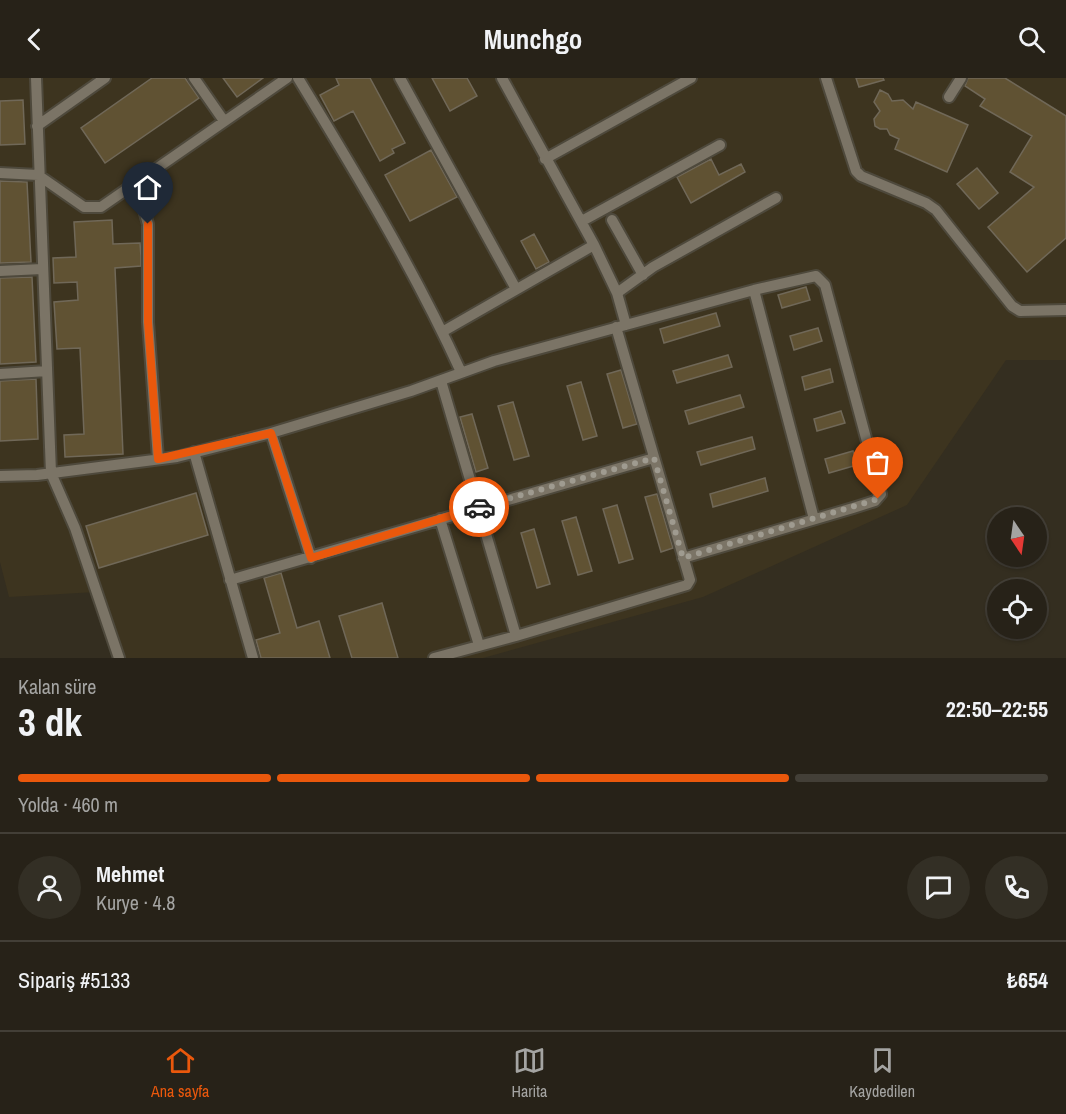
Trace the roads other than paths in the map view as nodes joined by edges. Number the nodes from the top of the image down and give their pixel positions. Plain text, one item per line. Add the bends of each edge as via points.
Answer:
1 (36, 78) edge
2 (105, 78) edge
3 (194, 78) edge
4 (287, 78) edge
5 (298, 78) edge
6 (400, 78) edge
7 (502, 78) edge
8 (691, 78) edge
9 (826, 78) edge
10 (961, 78) edge
11 (949, 97) dead end
12 (224, 121) junction
13 (37, 126) junction
14 (720, 145) dead end
15 (545, 159) junction
16 (0, 173) edge
17 (38, 175) junction
18 (130, 185) junction
19 (776, 198) dead end
20 (612, 220) dead end
21 (582, 221) junction
22 (594, 245) junction
23 (42, 269) junction
24 (0, 271) edge
25 (643, 275) junction
26 (516, 289) junction
27 (754, 290) junction
28 (617, 293) junction
29 (1066, 310) edge
30 (621, 326) junction
31 (442, 332) junction
32 (47, 371) junction
33 (460, 372) junction
34 (0, 374) edge
35 (441, 381) junction
36 (271, 433) junction
37 (194, 452) junction
38 (654, 458) junction
39 (158, 459) junction
40 (51, 473) junction
41 (0, 476) edge
42 (477, 507) junction
43 (440, 519) junction
44 (814, 519) junction
45 (311, 558) junction
46 (683, 558) junction
47 (230, 580) junction
48 (516, 636) junction
49 (479, 645) junction
50 (119, 658) edge
51 (253, 658) edge
52 (434, 658) edge

1 - 13 lane
2 - 13 lane
3 - 12 lane
4 - 12 lane
5 - 31 lane
6 - 26 lane
7 - 15 lane
8 - 15 lane
9 - 29 lane via 856,171 861,176 936,210 1012,306 1020,311
10 - 11 lane
12 - 18 lane
13 - 17 lane
14 - 21 lane
15 - 21 lane
16 - 17 lane
17 - 18 lane via 84,207 92,208 101,207
17 - 23 lane
18 - 39 lane via 141,200 148,224 148,322
19 - 25 lane
20 - 25 lane
21 - 22 lane
22 - 26 lane
22 - 28 lane
23 - 24 lane
23 - 32 lane
25 - 28 lane
26 - 31 lane
27 - 30 lane
27 - 44 lane
27 - 44 lane via 812,275 824,282 882,492 875,501
28 - 30 lane
30 - 33 lane
30 - 38 lane
31 - 33 lane
32 - 34 lane
32 - 40 lane
33 - 35 lane
35 - 36 lane
35 - 42 lane
36 - 37 lane
36 - 45 lane
37 - 39 lane
37 - 47 lane
38 - 42 lane
38 - 46 lane
39 - 40 lane
40 - 41 lane
40 - 50 lane via 75,528
42 - 43 lane
42 - 48 lane
43 - 45 lane
43 - 49 lane
44 - 46 lane
45 - 47 lane
46 - 48 lane via 690,580 687,585
47 - 51 lane
48 - 49 lane
49 - 52 lane

